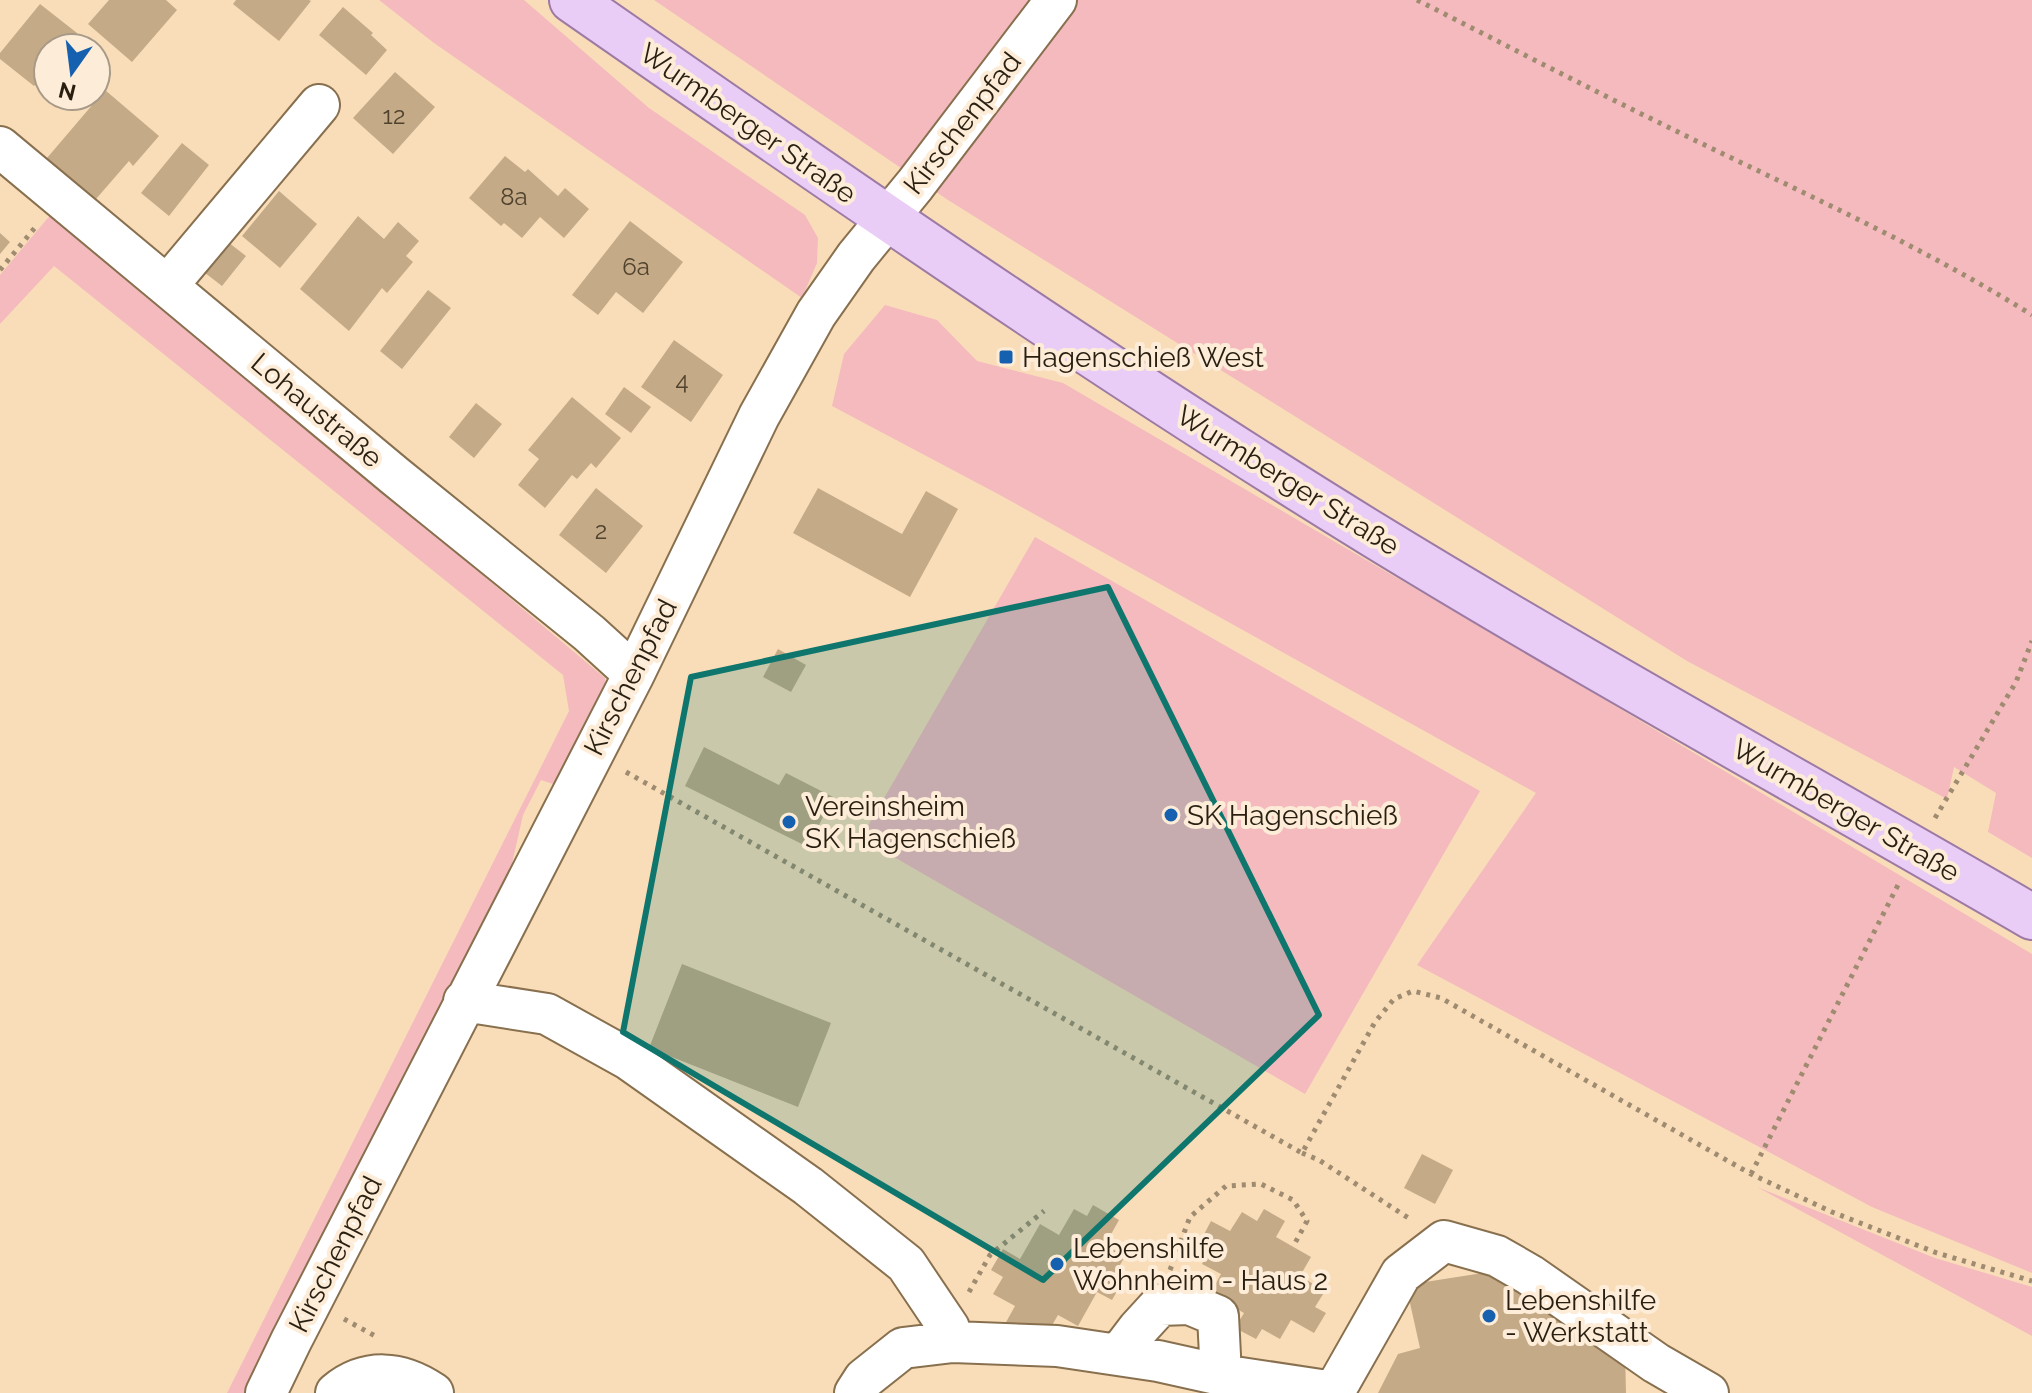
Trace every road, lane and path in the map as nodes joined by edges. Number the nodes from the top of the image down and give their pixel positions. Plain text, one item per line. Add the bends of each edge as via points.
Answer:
1 (572, 0) edge
2 (1056, 0) edge
3 (1417, 0) edge
4 (319, 105) dead end
5 (0, 147) edge
6 (60, 197) junction
7 (885, 218) junction
8 (0, 270) edge
9 (167, 286) junction
10 (2032, 315) edge
11 (2032, 641) edge
12 (634, 674) junction
13 (592, 753) junction
14 (1916, 849) junction
15 (2032, 917) edge
16 (464, 1001) junction
17 (1302, 1153) junction
18 (1751, 1174) junction
19 (1044, 1211) dead end
20 (1444, 1241) junction
21 (1295, 1243) dead end
22 (2032, 1281) edge
23 (1160, 1305) junction
24 (951, 1335) junction
25 (1119, 1354) junction
26 (1221, 1375) junction
27 (277, 1390) edge
28 (336, 1393) edge
29 (433, 1393) edge
30 (855, 1393) edge
31 (1708, 1393) edge

1 - 7 main road, Wurmberger Straße
2 - 7 street, Kirschenpfad
3 - 10 path via 1827,203
4 - 9 street
5 - 6 street, Lohaustraße
6 - 8 path
6 - 9 street, Lohaustraße
7 - 12 street, Kirschenpfad via 816,314 787,365
7 - 14 main road, Wurmberger Straße via 1373,534
9 - 12 street, Lohaustraße
11 - 14 path via 2016,682
12 - 13 street, Kirschenpfad
13 - 16 street, Kirschenpfad
13 - 17 path
14 - 15 main road, Wurmberger Straße
14 - 18 path
16 - 24 street via 547,1014 628,1059 808,1186 906,1264
16 - 27 street, Kirschenpfad
17 - 18 path via 1375,1022 1394,999 1413,991 1441,998
17 - 20 path
18 - 22 path via 1937,1253
19 - 24 path via 990,1255
20 - 26 street via 1401,1274 1334,1392
20 - 31 street via 1497,1256
21 - 23 path via 1307,1221 1293,1200 1261,1184 1226,1186 1190,1217
23 - 25 street
23 - 26 street via 1189,1304 1218,1316
24 - 25 street
24 - 30 street via 903,1348 864,1379
25 - 26 street
28 - 29 street via 367,1375 407,1379

